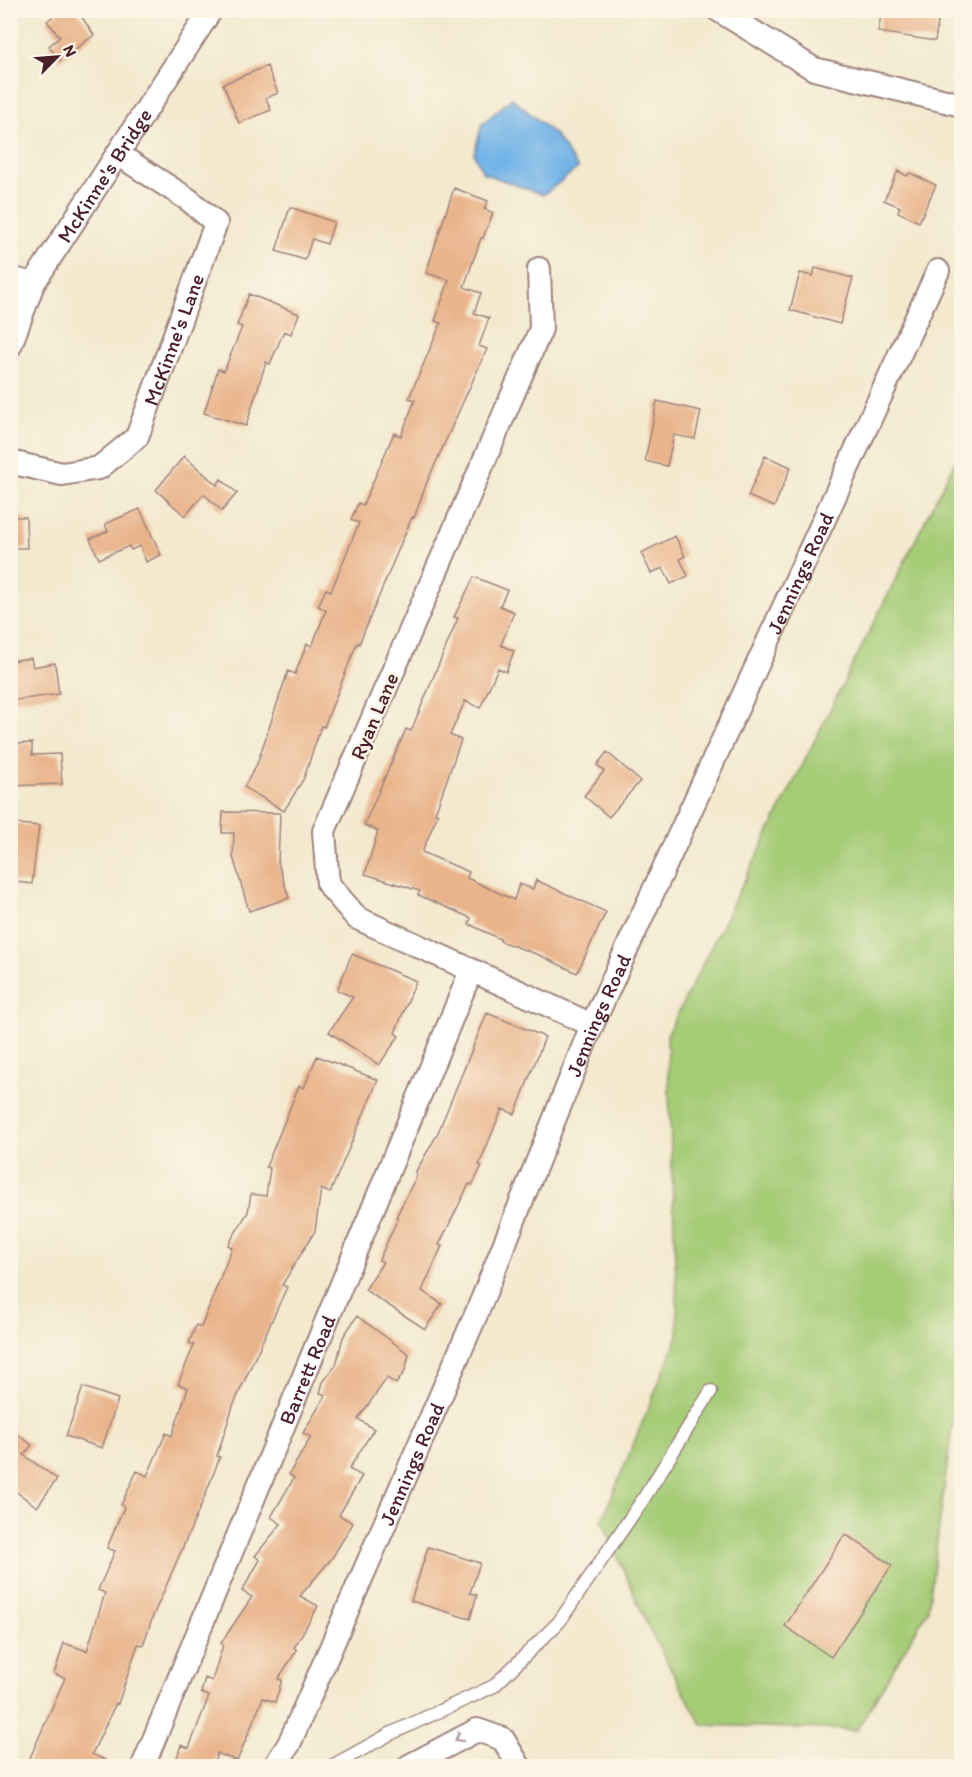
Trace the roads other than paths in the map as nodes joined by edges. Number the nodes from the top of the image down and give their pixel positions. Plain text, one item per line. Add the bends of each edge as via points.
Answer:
1 (211, 10) edge
2 (718, 10) edge
3 (962, 105) edge
4 (119, 155) junction
5 (539, 269) dead end
6 (938, 271) dead end
7 (10, 278) edge
8 (33, 284) junction
9 (10, 346) edge
10 (10, 462) edge
11 (471, 971) junction
12 (592, 1025) junction
13 (711, 1391) dead end
14 (143, 1767) edge
15 (275, 1767) edge
16 (332, 1767) edge
17 (409, 1767) edge
18 (519, 1767) edge

1 - 4 street, McKinne's Bridge
2 - 3 street via 814,69
4 - 8 street, McKinne's Bridge
4 - 10 street, McKinne's Lane via 216,223 137,437 99,468 62,474
5 - 11 street, Ryan Lane via 541,329 324,831 328,884 357,918
6 - 12 street, Jennings Road
7 - 8 street
8 - 9 street, McKinne's Bridge
11 - 12 street, Ryan Lane
11 - 14 street, Barrett Road
12 - 15 street, Jennings Road via 478,1310 289,1744
13 - 16 lane via 559,1622 494,1686 390,1734
18 -> 17 street via 503,1739 477,1730

